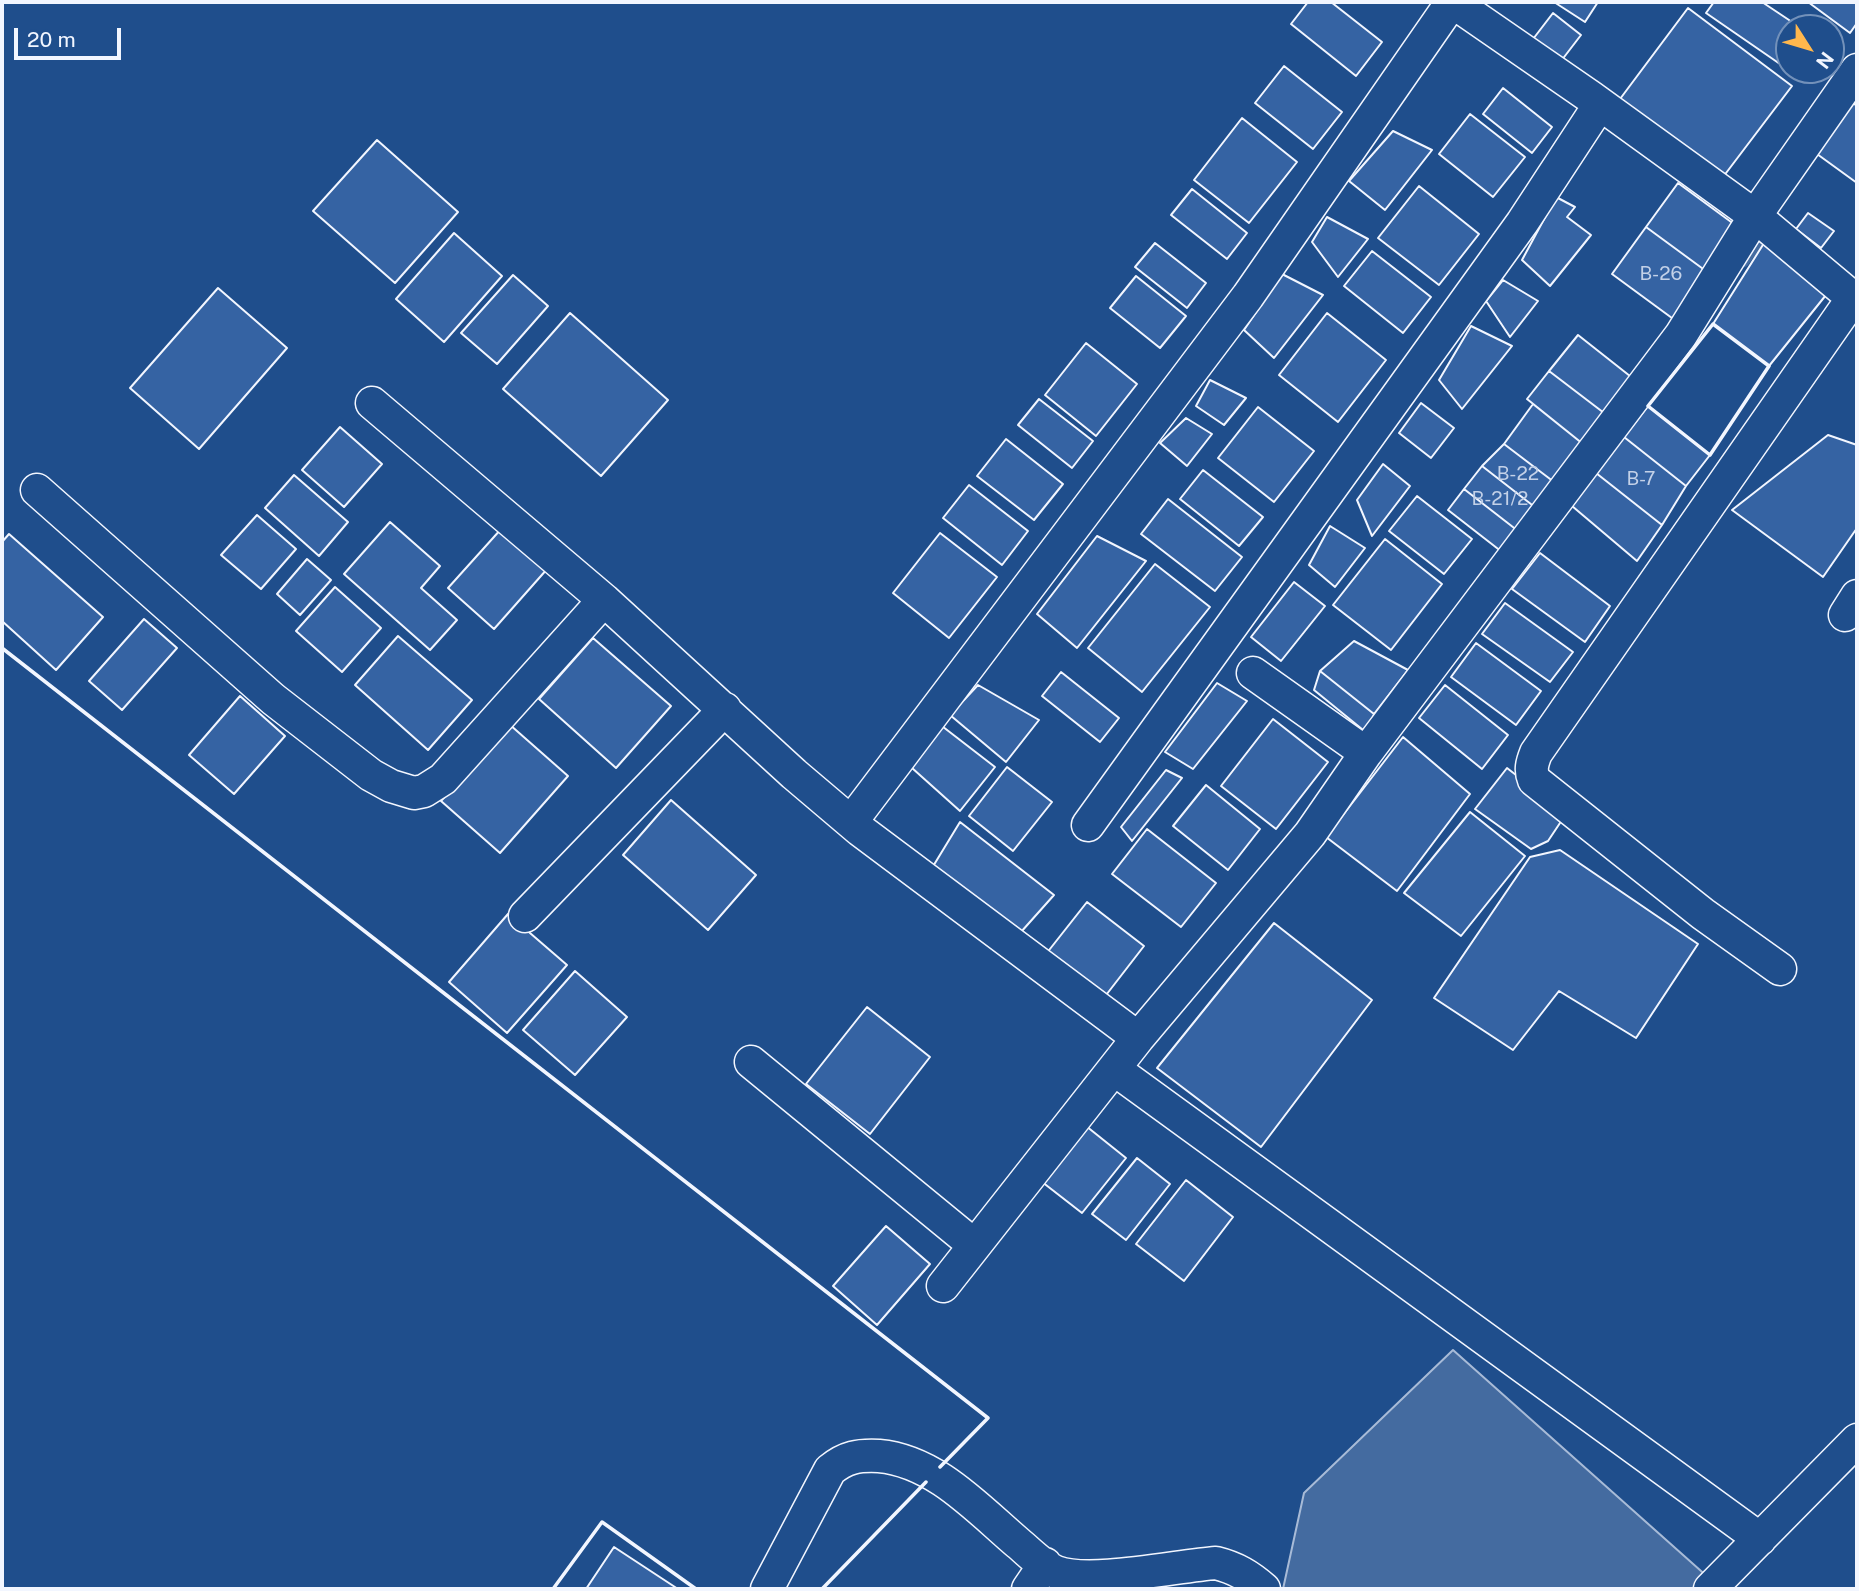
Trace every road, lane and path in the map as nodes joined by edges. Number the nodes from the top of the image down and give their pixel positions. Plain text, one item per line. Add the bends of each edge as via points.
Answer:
1 (1452, 2) edge
2 (1857, 70) edge
3 (1600, 104) junction
4 (1755, 216) junction
5 (372, 404) dead end
6 (37, 490) dead end
7 (604, 600) junction
8 (1252, 673) dead end
9 (725, 709) junction
10 (1366, 753) junction
11 (851, 822) junction
12 (1088, 825) dead end
13 (525, 916) dead end
14 (1780, 969) dead end
15 (1138, 1038) junction
16 (751, 1062) dead end
17 (1114, 1069) junction
18 (974, 1245) junction
19 (943, 1286) dead end
20 (1857, 1440) edge
21 (1760, 1539) junction
22 (1036, 1577) edge
23 (767, 1589) edge
24 (1264, 1589) edge
25 (1710, 1589) edge

1 - 3 street
1 - 11 street via 1248,296
2 - 4 street
3 - 4 street
3 - 12 street via 1506,245
4 - 10 street via 1681,335
4 - 14 street via 1853,298 1536,753 1531,772 1534,780 1693,906
5 - 7 street
6 - 7 street via 273,699 371,775 414,793 443,779
7 - 9 street
8 - 10 street
9 - 11 street
9 - 13 street
10 - 15 street via 1310,834
11 - 15 street
15 - 17 street
16 - 18 street
17 - 18 street
17 - 21 street
18 - 19 street
20 - 21 street
21 - 25 street
22 - 23 street via 954,1489 923,1468 873,1456 844,1458 830,1470
22 - 24 street via 1055,1572 1088,1578 1216,1563 1248,1575

